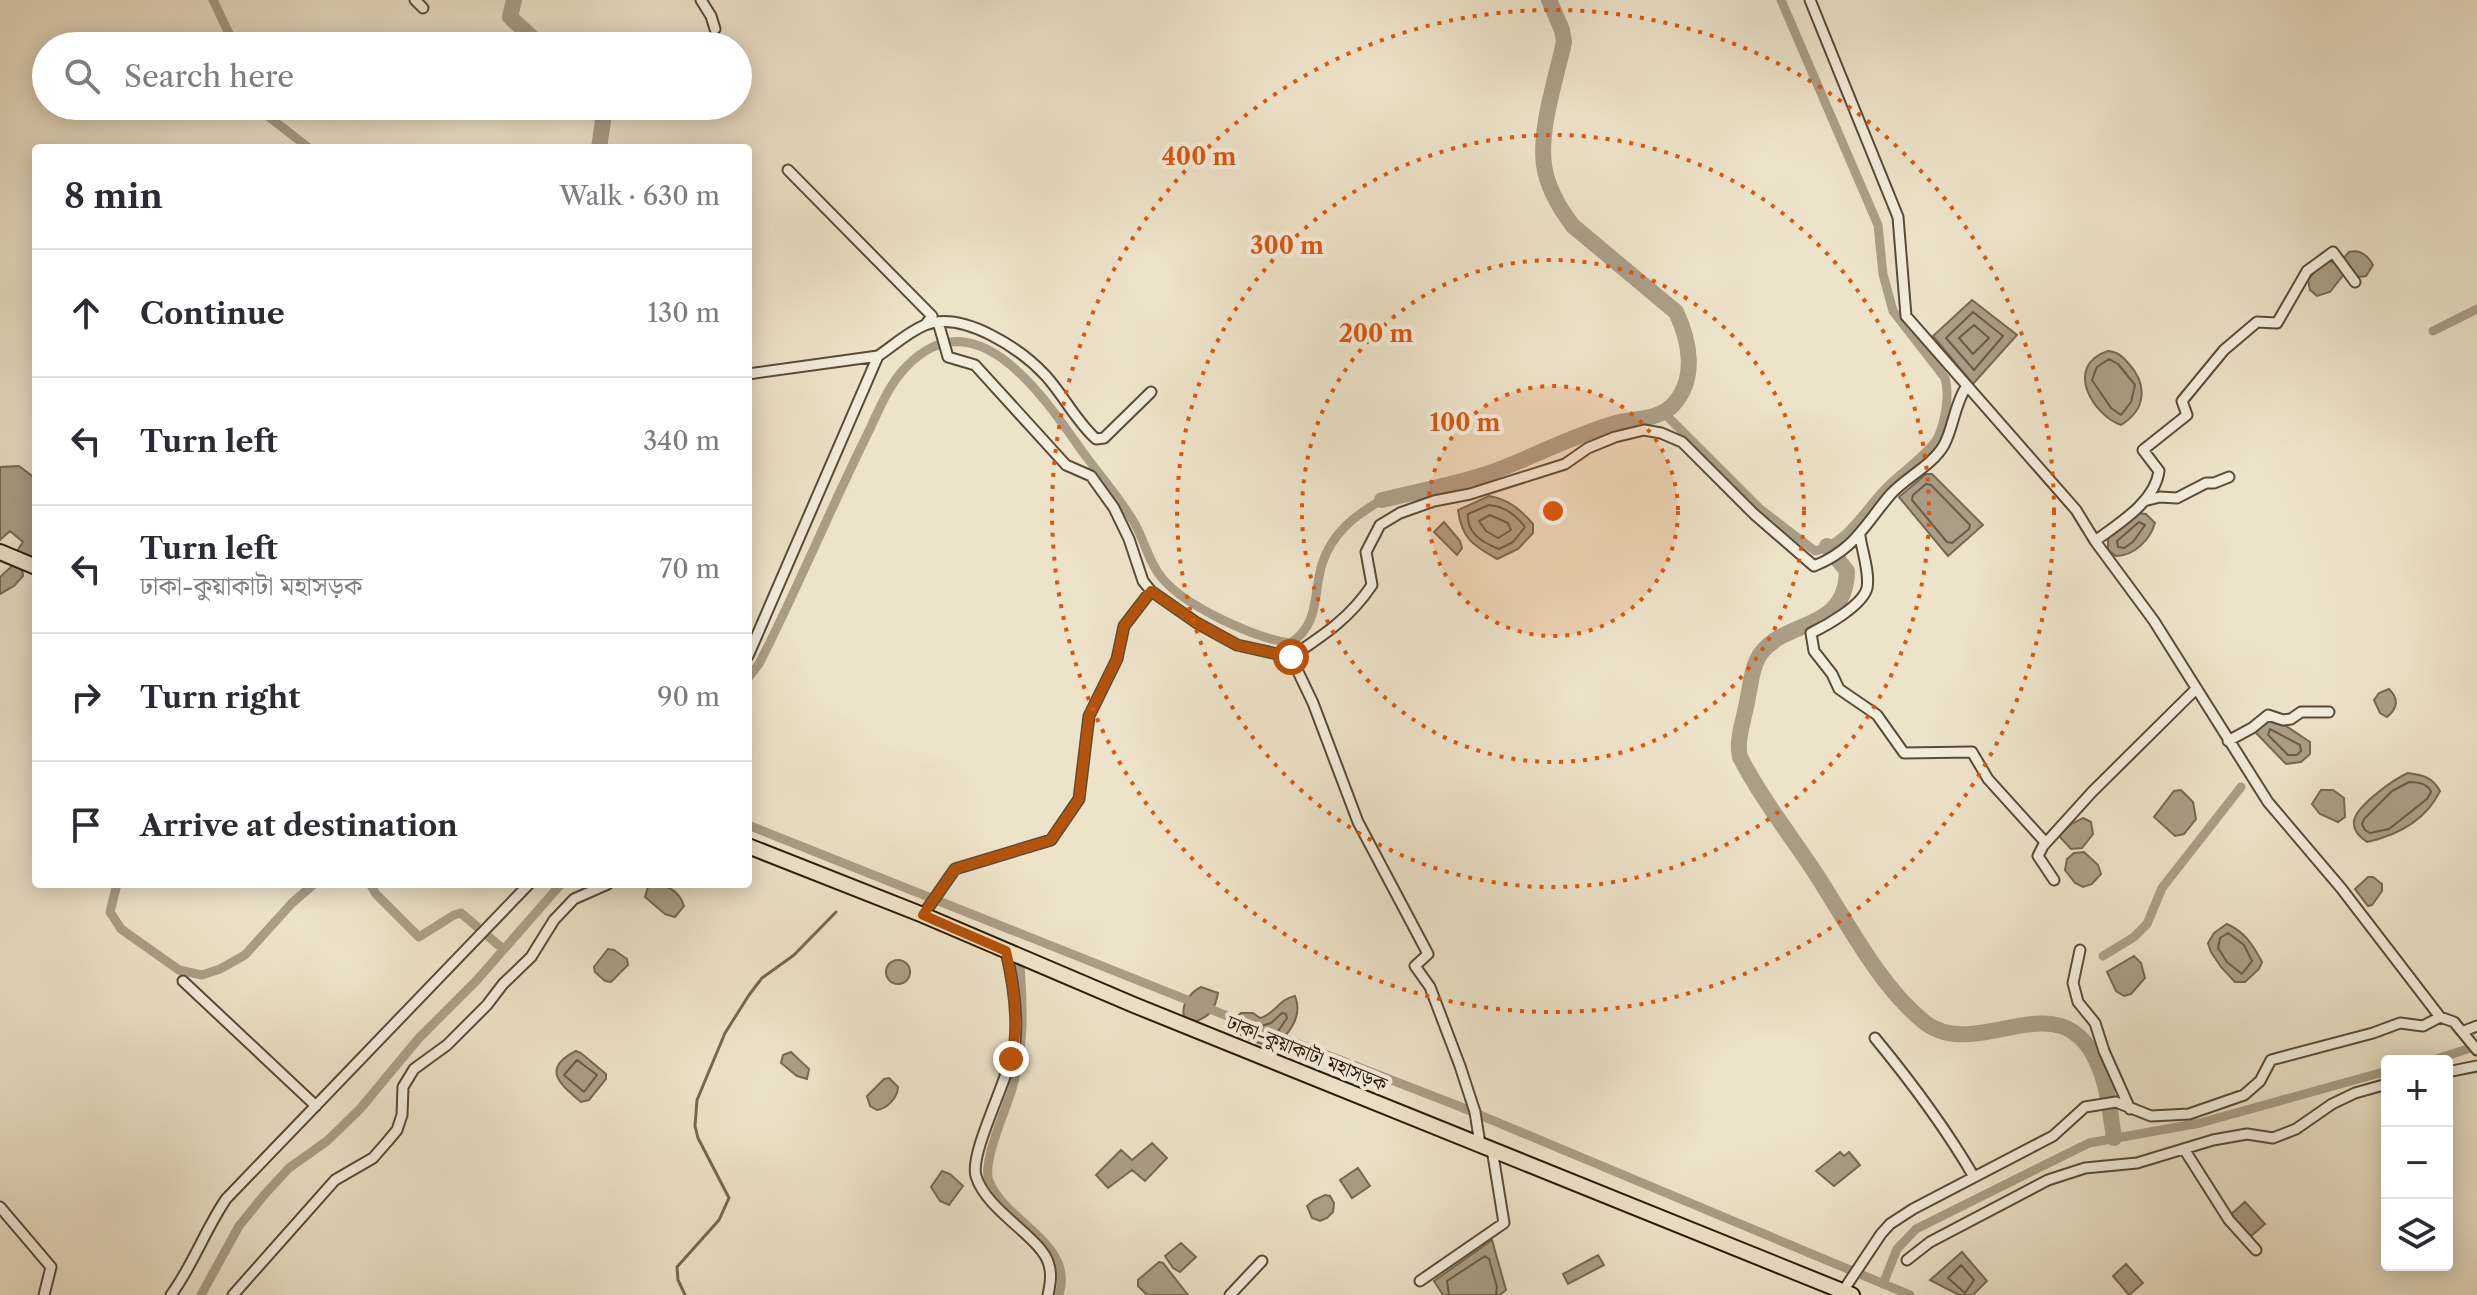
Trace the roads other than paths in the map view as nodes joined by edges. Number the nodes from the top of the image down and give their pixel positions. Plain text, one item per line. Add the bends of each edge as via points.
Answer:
1 (415, 0) edge
2 (701, 0) edge
3 (1810, 0) edge
4 (423, 8) dead end
5 (715, 29) dead end
6 (788, 170) dead end
7 (2355, 282) dead end
8 (938, 322) junction
9 (926, 324) junction
10 (878, 356) junction
11 (752, 373) edge
12 (1966, 387) junction
13 (1151, 392) dead end
14 (2229, 477) dead end
15 (2144, 501) junction
16 (1860, 536) junction
17 (2095, 541) junction
18 (0, 552) edge
19 (32, 565) edge
20 (1151, 591) junction
21 (752, 647) edge
22 (1291, 657) junction
23 (2196, 689) junction
24 (2329, 712) dead end
25 (2228, 741) junction
26 (2044, 845) junction
27 (752, 848) edge
28 (2054, 880) dead end
29 (525, 888) edge
30 (599, 888) edge
31 (923, 915) junction
32 (2080, 950) dead end
33 (1006, 951) junction
34 (183, 981) dead end
35 (2440, 1017) junction
36 (2477, 1026) edge
37 (2464, 1031) junction
38 (1875, 1038) dead end
39 (2477, 1050) edge
40 (2477, 1066) edge
41 (2453, 1071) edge
42 (2381, 1086) edge
43 (316, 1106) junction
44 (2130, 1109) junction
45 (1486, 1146) junction
46 (2184, 1149) junction
47 (1974, 1177) junction
48 (0, 1207) edge
49 (2256, 1250) dead end
50 (1907, 1260) dead end
51 (1262, 1261) dead end
52 (1420, 1281) dead end
53 (1847, 1293) edge
54 (44, 1295) edge
55 (171, 1295) edge
56 (233, 1295) edge
57 (1048, 1295) edge
58 (1230, 1295) edge

1 - 4 street
2 - 5 street
3 - 12 street via 1898,217 1906,316
6 - 9 street via 932,316
7 - 15 street via 2333,252 2307,271 2277,323 2257,322 2224,350 2182,401 2187,415 2143,450 2159,471
8 - 9 street
8 - 13 street via 969,325 1011,347 1045,375 1096,439 1104,438
8 - 20 street via 948,357 975,365 1066,465 1091,476 1114,508
9 - 10 street
10 - 11 street
10 - 21 street
12 - 16 street via 1943,446 1890,495
12 - 17 street via 2044,471
14 - 15 street via 2177,498
15 - 17 street
16 - 22 street via 1814,566 1682,442 1644,430 1588,448 1565,464 1434,501 1380,525 1366,552 1372,585 1357,607
16 - 26 street via 1867,588 1845,612 1811,633 1814,651 1839,689 1877,715 1904,753 1972,752
17 - 23 street
18 - 19 main road
20 - 22 street via 1237,645
20 - 31 street via 1124,626 1117,659 1089,716 1079,799 1051,840 955,869
22 - 45 street via 1358,822 1423,941 1428,954 1415,966 1430,987
23 - 25 street
23 - 26 street
24 - 25 street via 2301,712 2283,720 2268,715
25 - 35 street via 2268,802
26 - 28 street via 2038,856
27 - 31 main road, ঢাকা-কুয়াকাটা মহাসড়ক
29 - 43 street
30 - 56 street via 574,899 487,1005 414,1069 403,1087 397,1130 373,1158 327,1187
31 - 33 main road, ঢাকা-কুয়াকাটা মহাসড়ক
32 - 44 street via 2073,983 2078,1002 2095,1023
33 - 45 main road, ঢাকা-কুয়াকাটা মহাসড়ক
33 - 57 street via 1015,1000 1015,1043 975,1172 980,1189 1046,1258
34 - 43 street
35 - 37 street
35 - 44 street via 2423,1026 2400,1023 2271,1060 2260,1081 2244,1095 2189,1114 2151,1116
36 - 37 street
37 - 39 street
38 - 47 street via 1922,1097
40 - 41 street
42 - 46 street via 2332,1104 2273,1138 2247,1134
43 - 55 street via 226,1199
44 - 47 street via 2116,1102 2085,1107 2053,1136
45 - 52 street via 1504,1223
45 - 53 main road, ঢাকা-কুয়াকাটা মহাসড়ক
46 - 49 street via 2229,1220
46 - 50 street via 2048,1180 1930,1242
47 - 53 street via 1890,1224
48 - 54 street via 51,1267
51 - 58 street

